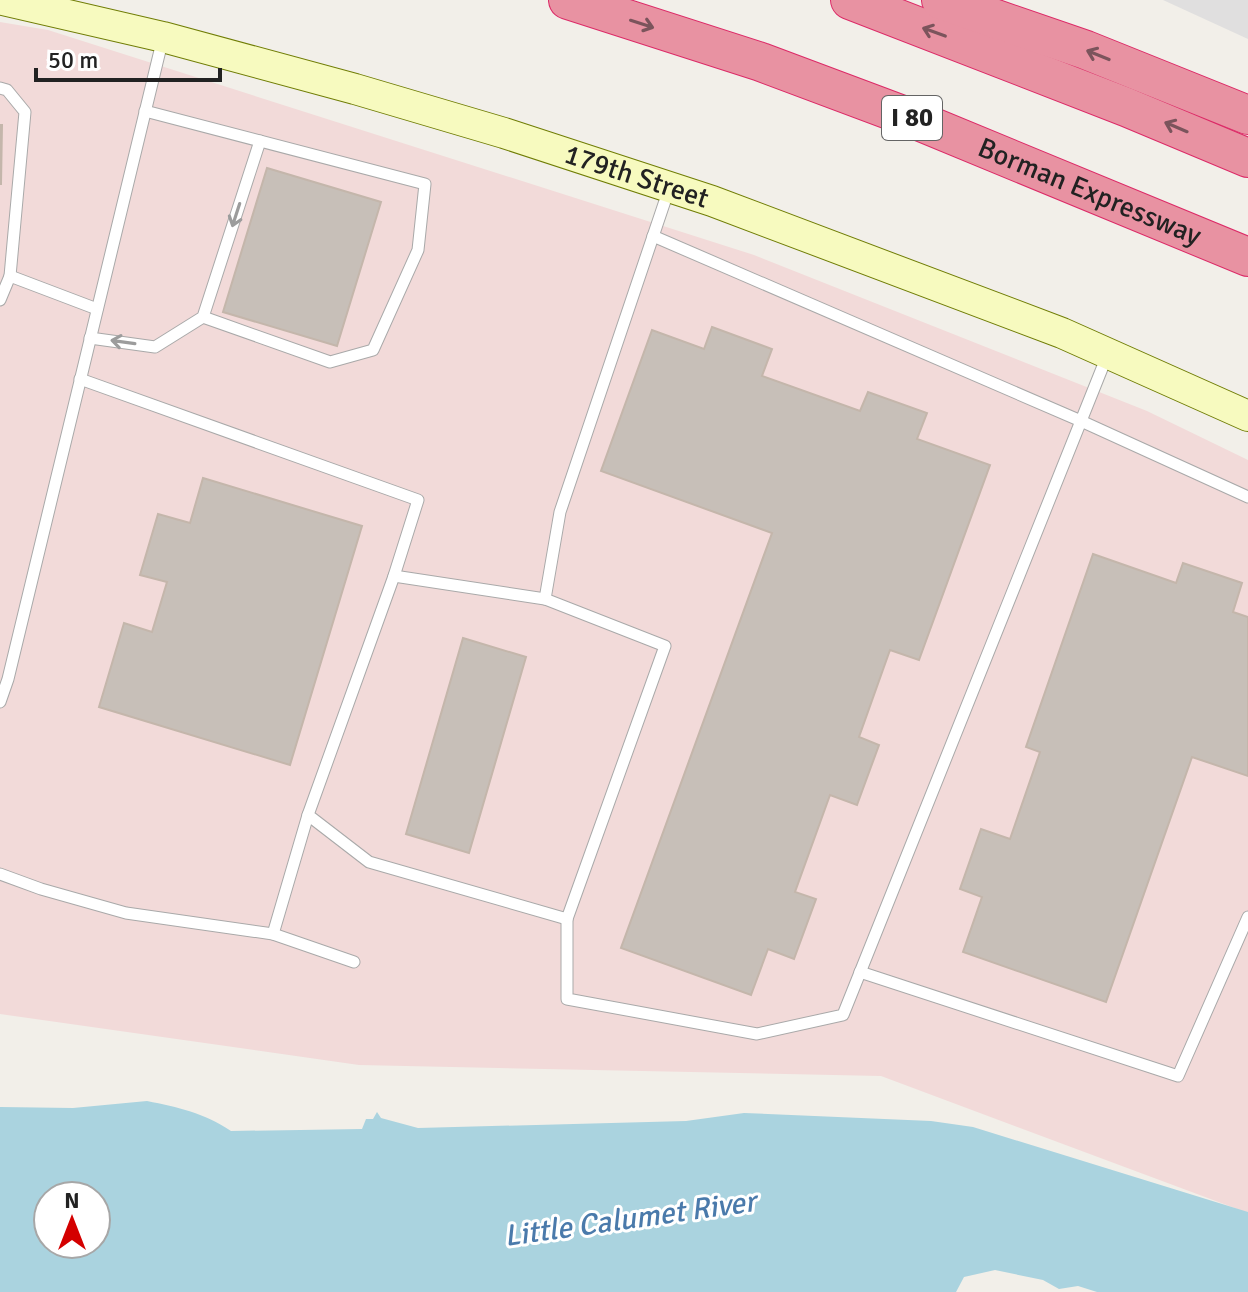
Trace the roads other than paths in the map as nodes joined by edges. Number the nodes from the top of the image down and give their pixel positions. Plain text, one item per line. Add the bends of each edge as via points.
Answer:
1 (3, 0) edge
2 (568, 0) edge
3 (850, 0) edge
4 (941, 0) edge
5 (163, 37) junction
6 (0, 88) edge
7 (145, 111) junction
8 (1248, 115) edge
9 (260, 141) junction
10 (1248, 158) edge
11 (670, 187) junction
12 (653, 236) junction
13 (1248, 257) edge
14 (10, 276) junction
15 (0, 300) edge
16 (97, 309) junction
17 (203, 317) junction
18 (90, 338) junction
19 (1108, 353) junction
20 (80, 379) junction
21 (1248, 416) edge
22 (1081, 421) junction
23 (1248, 497) edge
24 (394, 576) junction
25 (545, 599) junction
26 (0, 702) edge
27 (308, 815) junction
28 (0, 874) edge
29 (1248, 917) edge
30 (567, 919) junction
31 (273, 934) junction
32 (354, 962) dead end
33 (860, 972) junction

1 - 5 street, 179th Street
2 -> 13 highway, Borman Expressway / I 80 via 902,114
10 -> 3 highway
8 -> 4 highway via 1086,50
5 - 7 lane
5 - 11 street, 179th Street via 489,128
6 - 14 lane via 25,112
7 - 9 lane
7 - 16 lane
9 -> 17 lane
9 - 17 lane via 425,184 418,250 373,350 330,362
11 - 12 lane
11 - 19 street, 179th Street
12 - 22 lane
12 - 25 lane via 560,512
14 - 15 lane
14 - 16 lane
16 - 18 lane
17 -> 18 lane via 155,347
18 - 20 lane
19 - 21 street, 179th Street
19 - 22 lane
20 - 24 lane via 418,500
20 - 26 lane
22 - 23 lane
22 - 33 lane
24 - 25 lane
24 - 27 lane
25 - 30 lane via 665,646
27 - 30 lane via 369,862
27 - 31 lane
28 - 31 lane via 126,913
29 - 33 lane via 1178,1076
30 - 33 lane via 567,999 757,1034 843,1015
31 - 32 lane

